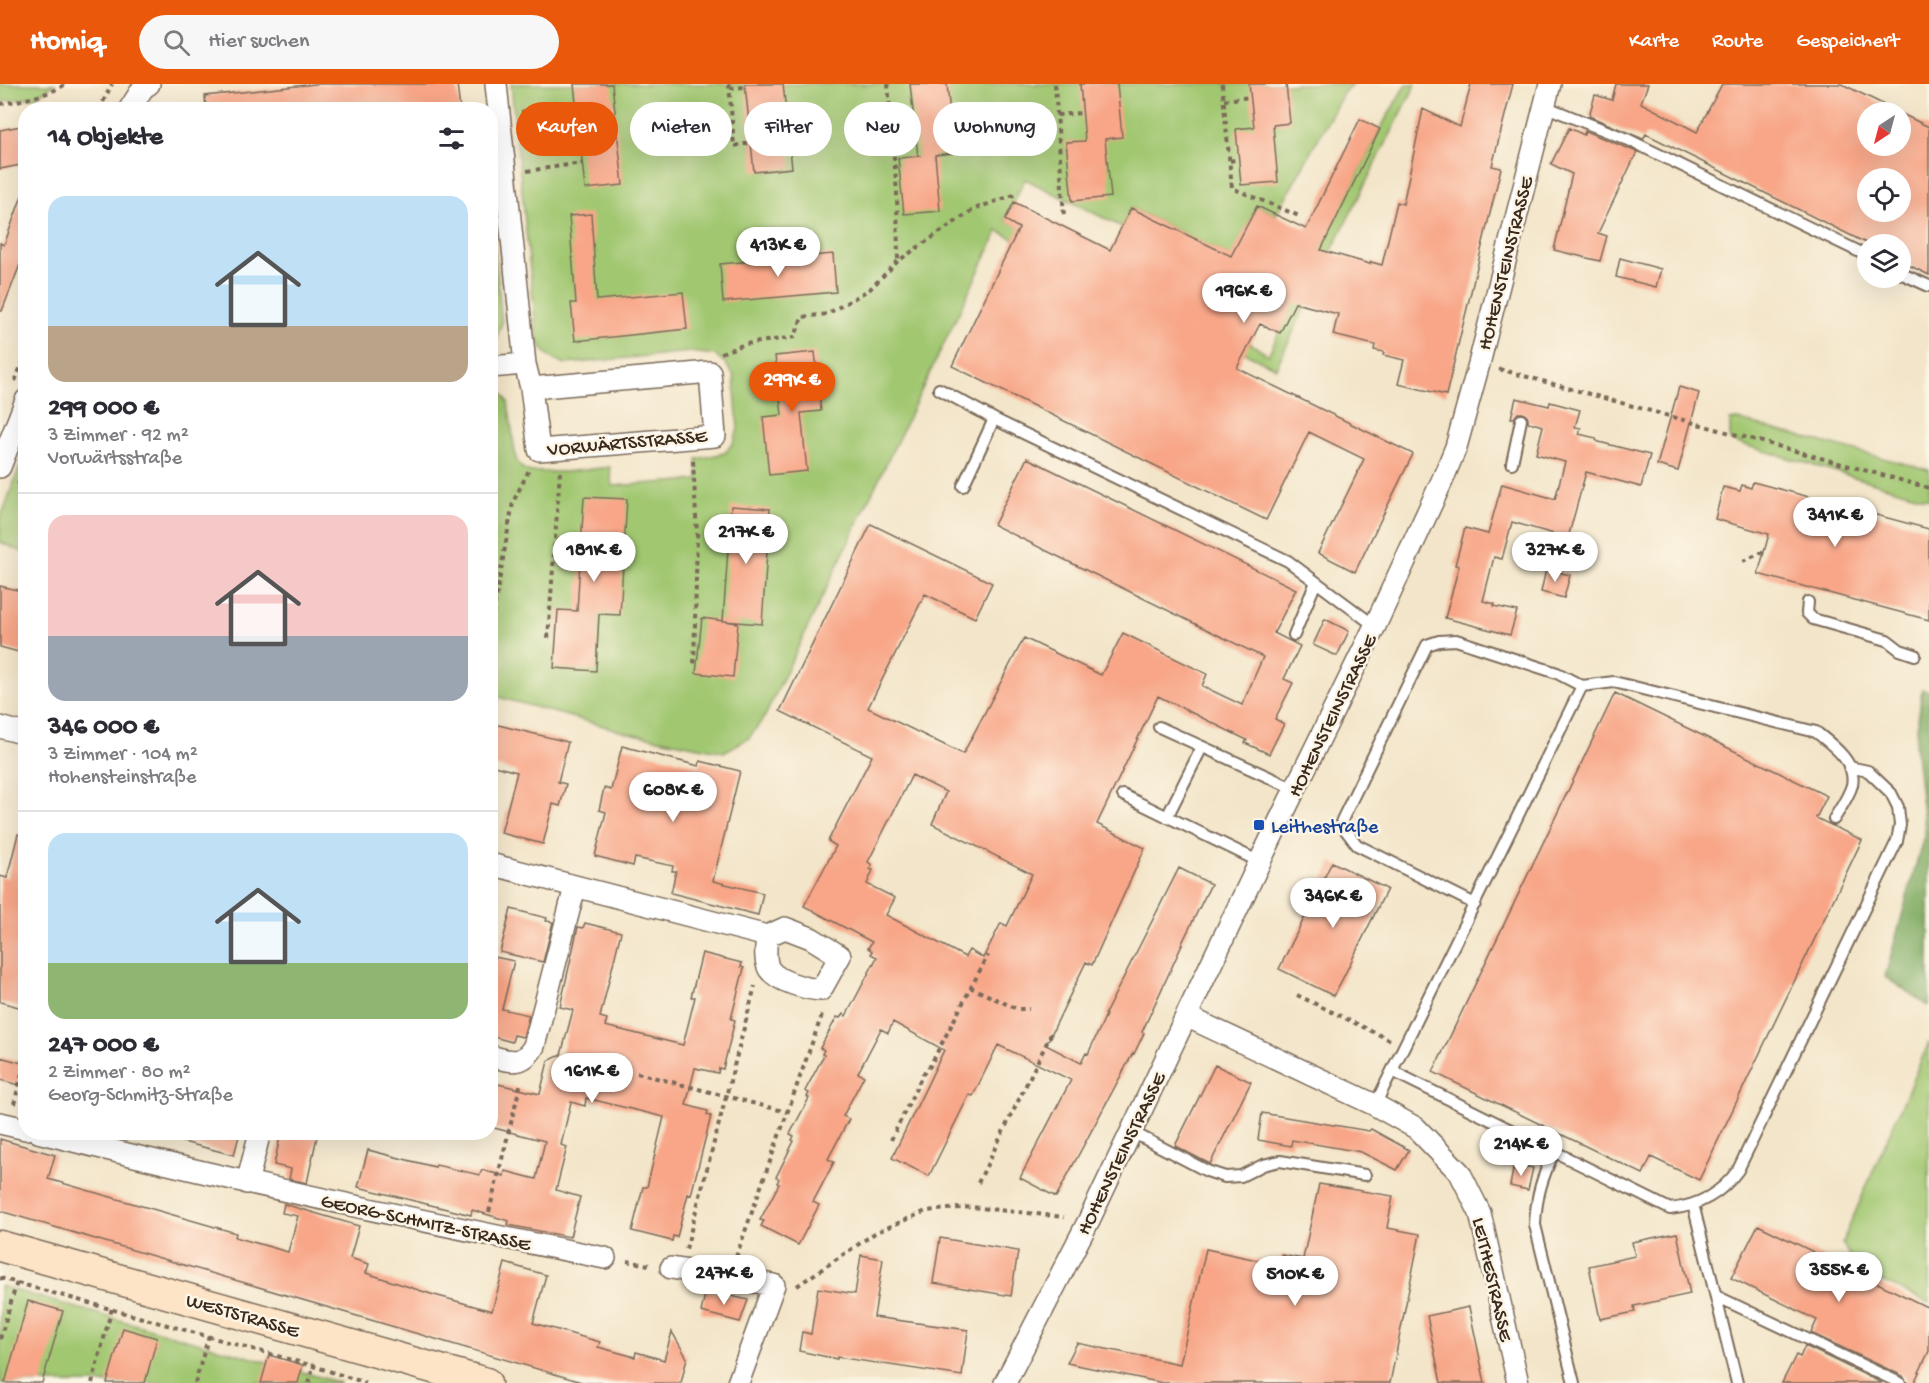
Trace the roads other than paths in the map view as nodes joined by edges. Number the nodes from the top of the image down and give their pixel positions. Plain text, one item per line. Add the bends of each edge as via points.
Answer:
1 (149, 84) edge
2 (496, 84) edge
3 (1550, 84) edge
4 (134, 102) edge
5 (498, 102) edge
6 (498, 104) edge
7 (1544, 106) junction
8 (1857, 251) edge
9 (1911, 278) edge
10 (1929, 286) edge
11 (525, 364) junction
12 (498, 366) edge
13 (531, 388) junction
14 (939, 389) dead end
15 (994, 419) junction
16 (1521, 420) dead end
17 (18, 421) edge
18 (1512, 463) dead end
19 (0, 467) edge
20 (963, 486) dead end
21 (1316, 582) junction
22 (1808, 602) dead end
23 (1375, 626) junction
24 (1294, 635) dead end
25 (1915, 655) dead end
26 (1582, 686) junction
27 (0, 727) edge
28 (1159, 727) dead end
29 (18, 732) edge
30 (1202, 747) junction
31 (1849, 766) junction
32 (1295, 789) junction
33 (1123, 795) dead end
34 (1167, 817) junction
35 (1834, 819) dead end
36 (1260, 862) junction
37 (498, 866) edge
38 (575, 887) junction
39 (1474, 904) junction
40 (766, 936) junction
41 (1186, 1016) junction
42 (498, 1058) edge
43 (1392, 1071) junction
44 (1375, 1105) junction
45 (1130, 1131) junction
46 (69, 1140) edge
47 (258, 1140) edge
48 (1554, 1152) junction
49 (1365, 1175) dead end
50 (248, 1183) junction
51 (1693, 1204) junction
52 (13, 1249) edge
53 (605, 1258) road end
54 (676, 1269) road end
55 (1716, 1296) junction
56 (486, 1383) edge
57 (738, 1383) edge
58 (1005, 1383) edge
59 (1518, 1383) edge
60 (1574, 1383) edge
61 (1737, 1383) edge
62 (1900, 1383) edge

1 - 4 street
2 - 5 street, VORWÄRTSSTRASSE
3 - 7 street, HOHENSTEINSTRASSE
6 - 11 street, VORWÄRTSSTRASSE
7 - 8 lane via 1629,140
7 - 23 street, HOHENSTEINSTRASSE via 1456,447
9 - 10 lane
11 - 12 street
11 - 13 street, VORWÄRTSSTRASSE
13 - 13 street, VORWÄRTSSTRASSE via 710,372 715,436 539,450
14 - 15 lane
15 - 20 lane
15 - 21 lane via 1287,561
16 - 18 lane
17 - 19 street
21 - 23 lane
21 - 24 lane
22 - 25 lane via 1807,613 1813,620 1887,640
23 - 32 street, HOHENSTEINSTRASSE
26 - 31 lane via 1614,682 1816,732 1838,750
26 - 39 lane
26 - 39 lane via 1557,673 1456,640 1426,645 1342,820 1357,845
27 - 29 street
28 - 30 lane
30 - 32 lane
30 - 34 lane
31 - 35 lane via 1852,786
31 - 51 lane via 1868,771 1891,793 1898,807 1897,841 1738,1170 1728,1184
32 - 36 street, HOHENSTEINSTRASSE
33 - 34 lane
34 - 36 lane
36 - 41 street, HOHENSTEINSTRASSE
37 - 38 street
38 - 40 street
38 - 42 street via 534,1046 520,1060
39 - 43 lane
40 - 40 street via 785,928 840,956 821,990 803,988 769,969
41 - 44 street, LEITHESTRASSE
41 - 45 street, HOHENSTEINSTRASSE
43 - 44 lane
43 - 48 lane
44 - 59 street, LEITHESTRASSE via 1416,1128 1460,1173 1480,1213
45 - 49 lane via 1225,1177 1241,1176 1280,1161
45 - 58 street, HOHENSTEINSTRASSE
46 - 50 street, GEORG-SCHMITZ-STRASSE
47 - 50 street
48 - 51 lane via 1670,1209
48 - 60 lane via 1539,1186 1535,1225
50 - 53 street, GEORG-SCHMITZ-STRASSE
51 - 55 lane
52 - 56 street, WESTSTRASSE
54 - 57 street via 774,1285
55 - 61 lane
55 - 62 lane

